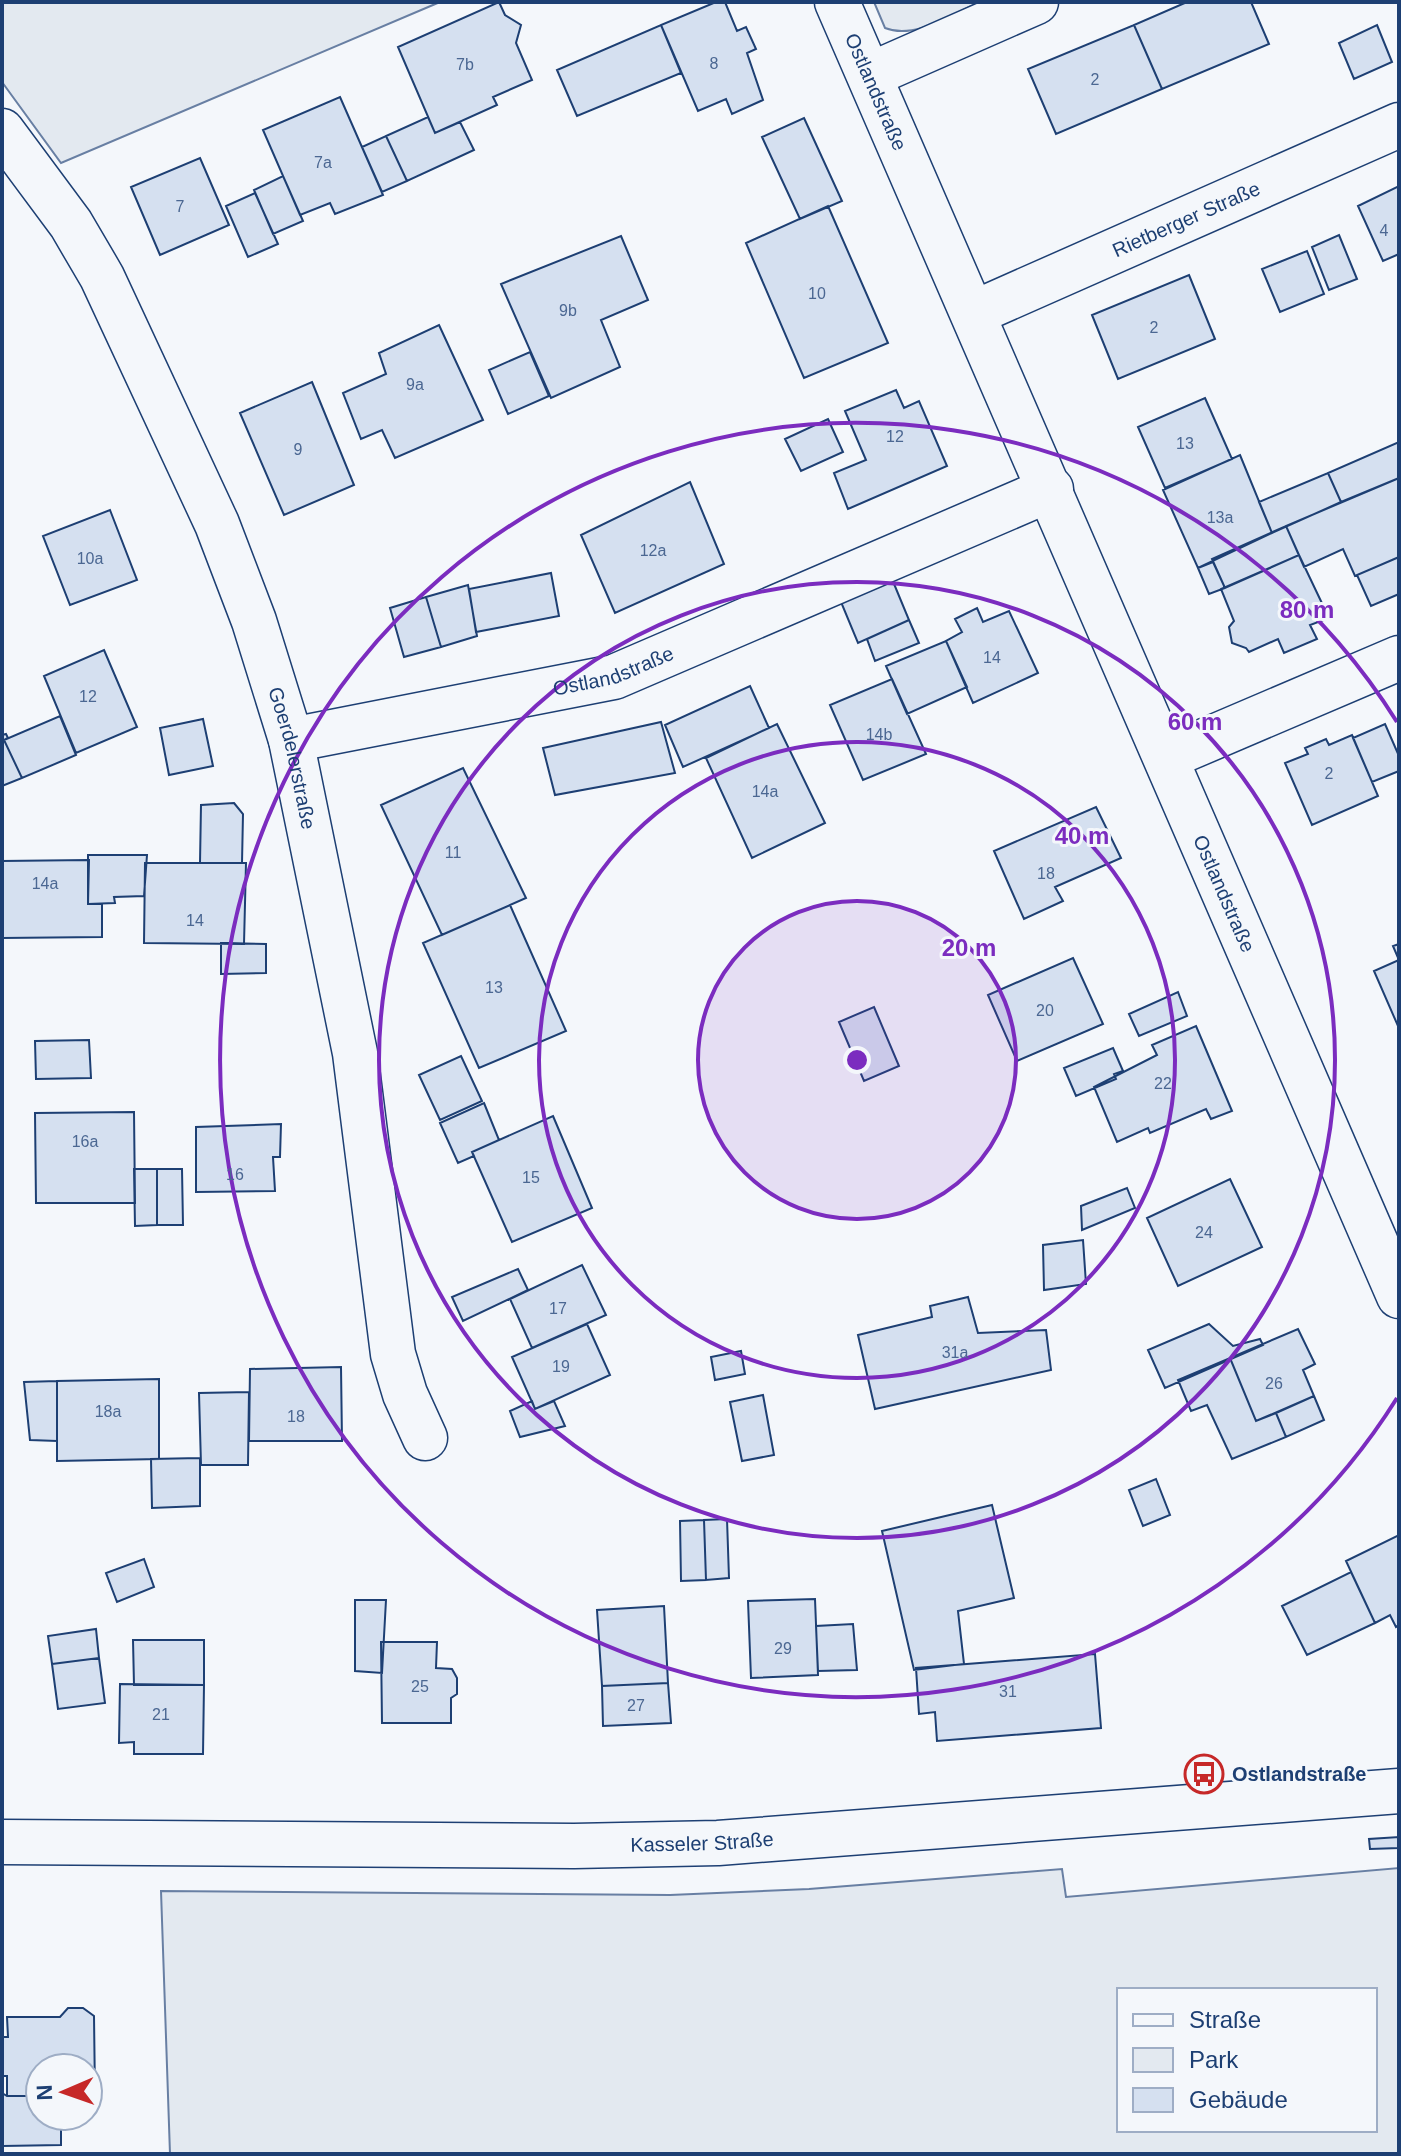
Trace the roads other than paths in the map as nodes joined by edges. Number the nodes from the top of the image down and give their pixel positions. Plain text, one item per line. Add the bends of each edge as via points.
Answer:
1 (837, 2) edge
2 (1036, 2) edge
3 (870, 75) junction
4 (1399, 125) edge
5 (2, 131) edge
6 (974, 313) junction
7 (1051, 489) junction
8 (1399, 658) edge
9 (291, 740) junction
10 (1167, 757) junction
11 (1399, 1296) edge
12 (425, 1438) dead end
13 (1399, 1791) edge
14 (2, 1842) edge

1 - 3 street, Ostlandstraße
2 - 3 street
3 - 6 street, Ostlandstraße
4 - 6 street, Rietberger Straße
5 - 9 street, Goerdelerstraße via 71,224 158,391 234,566
6 - 7 street, Ostlandstraße
7 - 9 street, Ostlandstraße via 614,677
7 - 10 street, Ostlandstraße
8 - 10 street
9 - 12 street, Goerdelerstraße via 355,1053 393,1354
10 - 11 street, Ostlandstraße
13 - 14 street, Kasseler Straße via 718,1843

